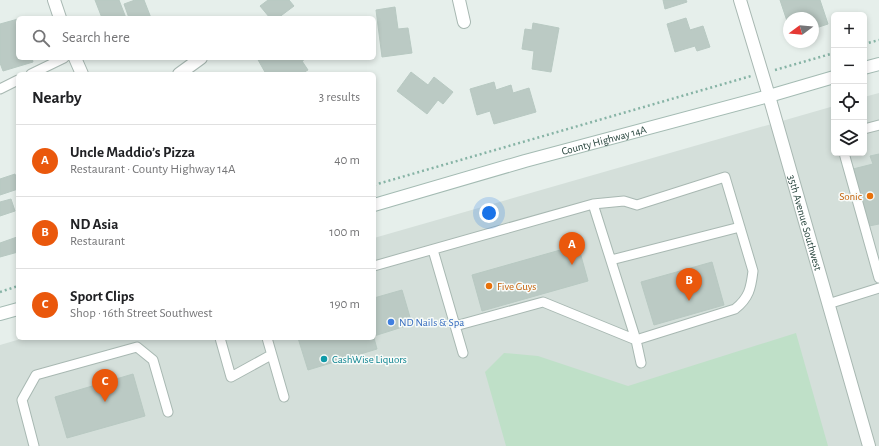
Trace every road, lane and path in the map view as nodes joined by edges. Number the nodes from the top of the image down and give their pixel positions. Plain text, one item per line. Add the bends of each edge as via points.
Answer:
1 (54, 0) edge
2 (459, 0) edge
3 (740, 0) edge
4 (59, 16) edge
5 (464, 22) dead end
6 (879, 40) edge
7 (867, 43) edge
8 (831, 54) edge
9 (60, 60) edge
10 (76, 60) edge
11 (199, 60) edge
12 (879, 64) edge
13 (867, 67) edge
14 (781, 68) dead end
15 (35, 72) edge
16 (81, 72) edge
17 (185, 72) edge
18 (831, 78) edge
19 (742, 79) dead end
20 (16, 81) edge
21 (0, 89) edge
22 (769, 96) junction
23 (879, 125) edge
24 (867, 128) edge
25 (845, 156) edge
26 (376, 184) edge
27 (376, 204) edge
28 (593, 204) junction
29 (740, 227) junction
30 (433, 250) junction
31 (876, 252) edge
32 (611, 260) junction
33 (376, 265) edge
34 (879, 278) edge
35 (16, 287) edge
36 (879, 288) edge
37 (0, 292) edge
38 (828, 304) junction
39 (16, 310) edge
40 (0, 314) edge
41 (455, 326) junction
42 (221, 340) edge
43 (267, 340) edge
44 (636, 340) junction
45 (463, 352) dead end
46 (271, 355) junction
47 (641, 363) dead end
48 (284, 397) dead end
49 (168, 412) dead end
50 (34, 446) edge
51 (869, 446) edge

1 - 4 street
2 - 5 street
3 - 22 street, 35th Avenue Southwest
6 - 7 path
8 - 14 path
9 - 15 lane
10 - 16 street
11 - 17 street
12 - 13 street
18 - 22 street, County Highway 14A
19 - 26 path
20 - 21 lane
22 - 27 street, County Highway 14A via 525,161
22 - 38 street, 35th Avenue Southwest
23 - 24 lane
25 - 31 lane
28 - 29 lane via 624,201 637,205 725,177
28 - 30 lane
28 - 32 lane
29 - 32 lane
29 - 44 lane via 753,271 752,286 744,302 735,309
30 - 33 lane
30 - 41 lane
31 - 34 lane
32 - 44 lane
35 - 37 path
36 - 38 lane
38 - 51 street, 35th Avenue Southwest
39 - 40 street
41 - 44 lane via 543,302
41 - 45 lane
42 - 46 lane via 231,377
43 - 46 lane
44 - 47 lane
46 - 48 lane
49 - 50 lane via 153,360 137,347 36,375 22,400

